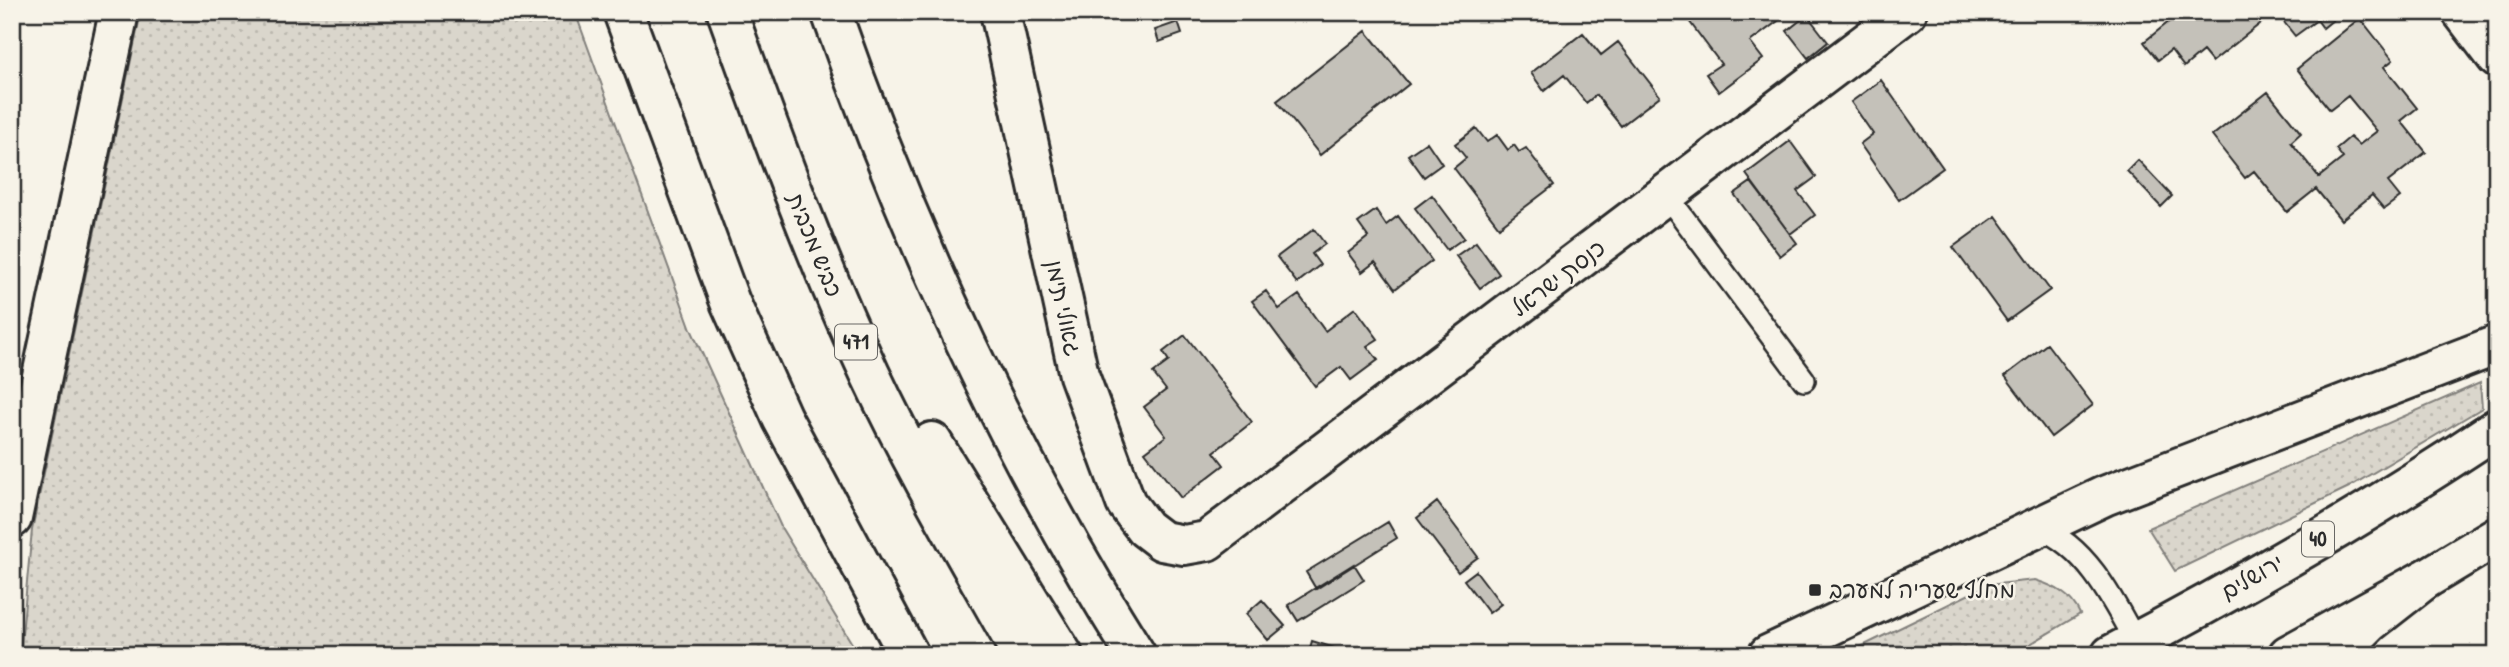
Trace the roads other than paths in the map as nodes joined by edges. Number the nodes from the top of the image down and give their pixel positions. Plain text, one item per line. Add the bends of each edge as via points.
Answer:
1 (119, 12) edge
2 (622, 12) edge
3 (727, 12) edge
4 (831, 12) edge
5 (1000, 12) edge
6 (1907, 12) edge
7 (2462, 12) edge
8 (2497, 58) edge
9 (1667, 196) junction
10 (822, 264) junction
11 (2497, 345) edge
12 (1804, 380) dead end
13 (2497, 428) edge
14 (12, 517) edge
15 (2039, 528) junction
16 (2497, 536) edge
17 (1207, 541) joint
18 (2424, 580) junction
19 (2130, 651) edge
20 (909, 655) edge
21 (1022, 655) edge
22 (1063, 655) edge
23 (1136, 655) edge
24 (1768, 655) edge
25 (2288, 655) edge
26 (2337, 655) edge

1 - 14 main road
2 - 20 main road via 711,253 771,395
3 - 10 main road, כביש מכבית / 471
4 - 23 main road via 854,78 960,327 1057,521
5 - 17 main road, גאולי תימן via 1079,375 1126,503 1162,541 1184,545
6 - 9 main road, כנסת ישראל
7 - 8 main road
9 - 12 lane
9 - 17 main road, כנסת ישראל
10 - 21 main road, כביש מכבית / 471 via 871,375
10 - 22 main road
11 - 15 main road via 2104,496
13 - 19 main road, ירושלים / 40 via 2423,478
15 - 19 lane via 2068,544 2089,567
15 - 24 main road
16 - 18 main road
18 - 25 main road
18 - 26 main road

